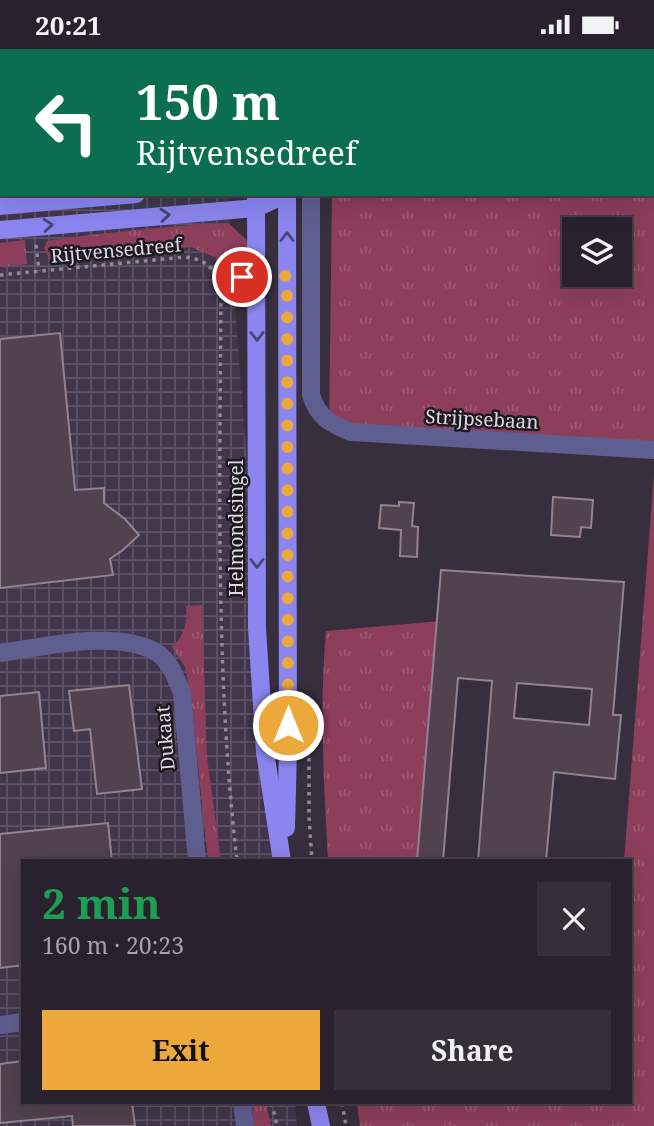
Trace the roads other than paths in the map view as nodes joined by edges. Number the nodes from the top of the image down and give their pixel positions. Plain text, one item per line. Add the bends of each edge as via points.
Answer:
1 (96, 196) edge
2 (277, 196) edge
3 (286, 196) edge
4 (311, 196) edge
5 (256, 201) edge
6 (0, 206) edge
7 (97, 221) junction
8 (0, 230) edge
9 (654, 450) edge
10 (0, 653) edge
11 (197, 859) edge
12 (284, 859) edge
13 (284, 859) edge
14 (21, 1022) edge
15 (0, 1025) edge
16 (243, 1104) edge
17 (316, 1104) edge
18 (245, 1126) edge
19 (321, 1126) edge

1 - 6 main road
1 - 7 street
2 - 5 main road
13 -> 3 main road, Helmondsingel via 288,750
4 - 9 street, Strijpsebaan via 311,395 329,423 351,432
7 -> 5 main road
5 -> 12 main road, Helmondsingel via 257,628 265,752
8 -> 7 main road
10 - 11 street, Dukaat via 104,640 128,642 157,653 173,670 182,692
14 - 15 street
16 - 18 street
17 - 19 main road

